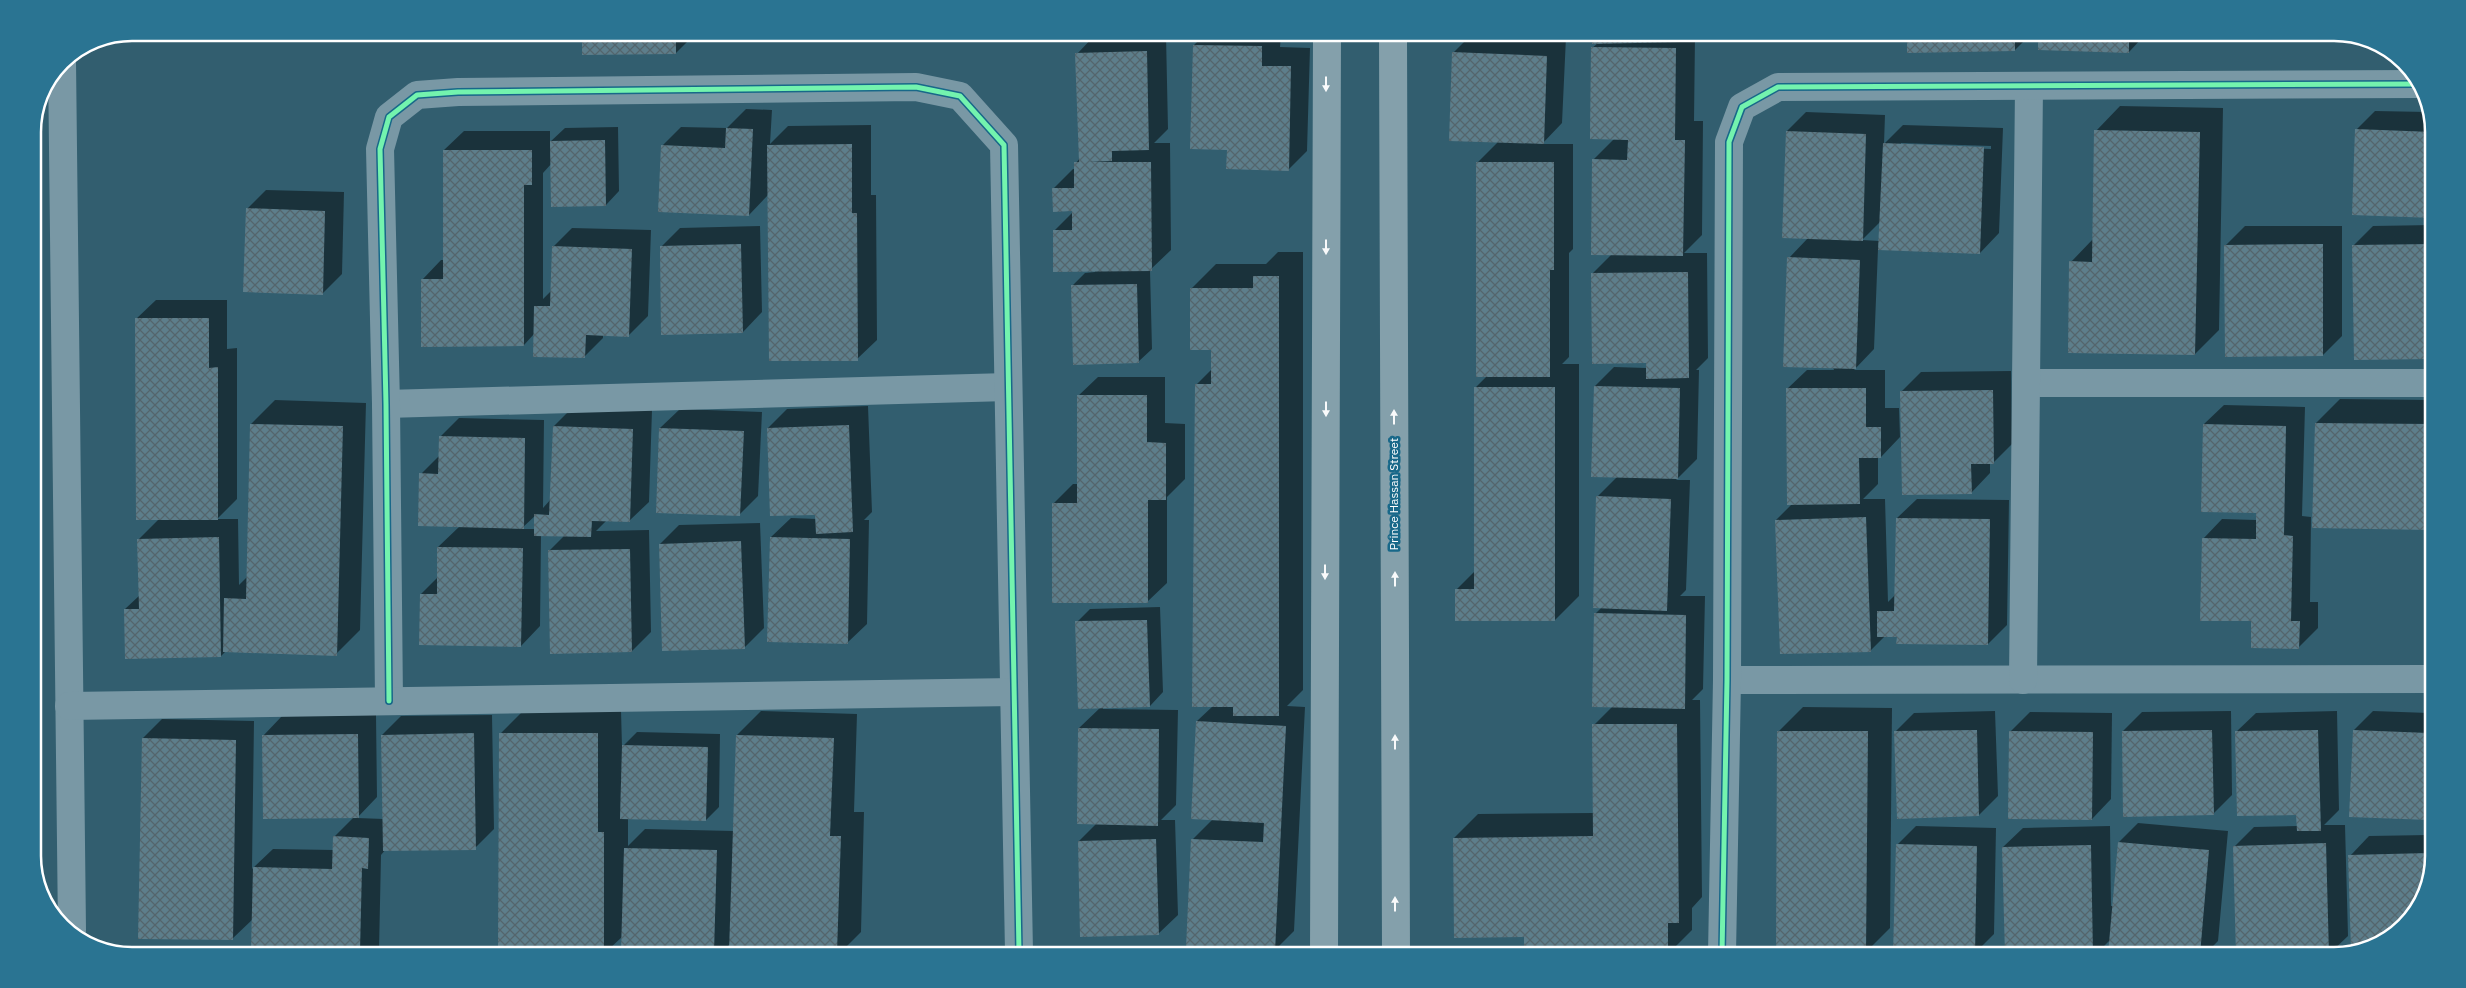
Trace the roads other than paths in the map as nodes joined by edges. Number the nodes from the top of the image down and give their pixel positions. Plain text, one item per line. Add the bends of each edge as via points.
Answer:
1 (1327, 41) edge
2 (1393, 41) edge
3 (56, 84) edge
4 (2411, 84) edge
5 (2029, 86) junction
6 (52, 96) edge
7 (2026, 383) junction
8 (2425, 383) edge
9 (1008, 387) junction
10 (386, 404) junction
11 (2425, 679) edge
12 (1727, 680) junction
13 (2023, 680) junction
14 (1014, 692) junction
15 (388, 701) junction
16 (69, 706) junction
17 (72, 923) edge
18 (1020, 947) edge
19 (1324, 947) edge
20 (1396, 947) edge
21 (1722, 947) edge

1 -> 19 main road
20 -> 2 main road, Prince Hassan Street
3 - 6 street
4 - 5 street
5 - 7 street
5 - 12 street via 1778,87 1742,107 1729,142
6 - 16 street
7 - 8 street
7 - 13 street
9 - 10 street
9 - 10 street via 1004,145 960,96 916,87 458,92 417,95 389,117 380,149
9 - 14 street
10 - 15 street
11 - 13 street
12 - 13 street
12 - 21 street
14 - 15 street
14 - 18 street
15 - 16 street
16 - 17 street

